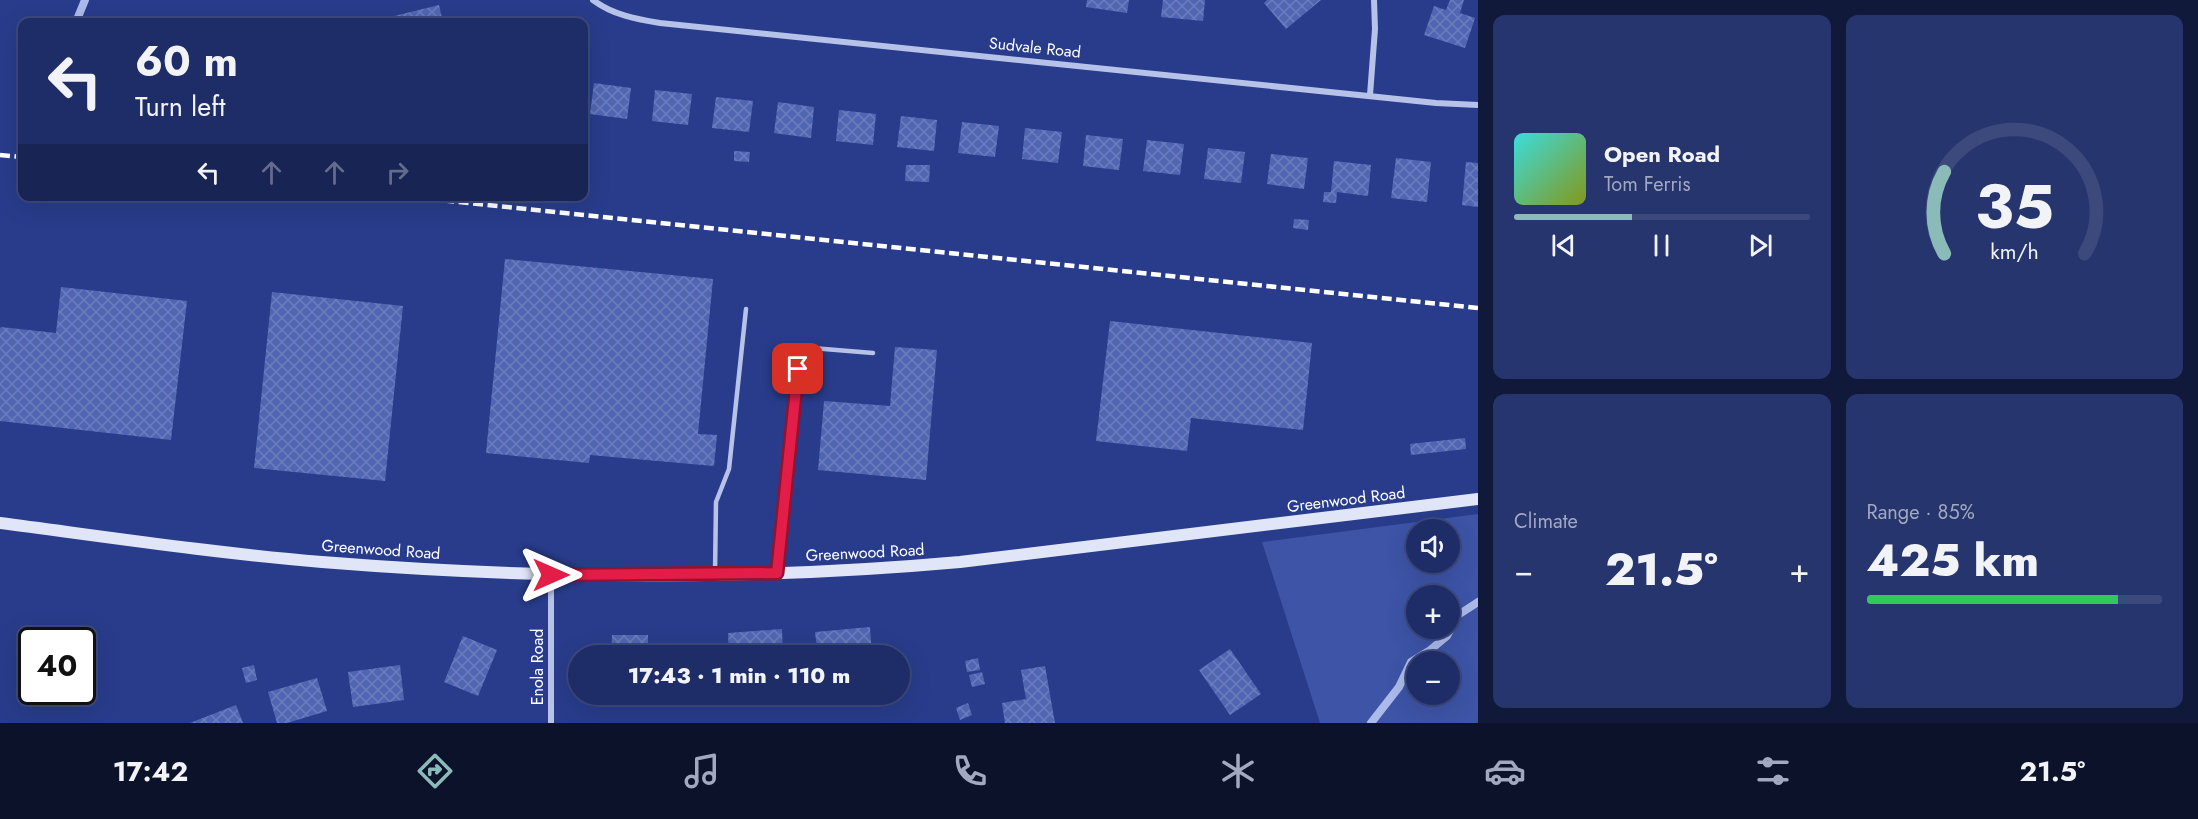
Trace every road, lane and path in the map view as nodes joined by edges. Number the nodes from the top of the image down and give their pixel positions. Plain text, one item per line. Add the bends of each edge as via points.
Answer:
1 (593, 0) edge
2 (1374, 0) edge
3 (1370, 95) junction
4 (1478, 105) edge
5 (746, 309) dead end
6 (873, 353) dead end
7 (1478, 499) edge
8 (0, 524) edge
9 (777, 573) junction
10 (715, 574) junction
11 (551, 575) junction
12 (551, 723) edge

1 - 3 street, Sudvale Road via 622,15 660,23
2 - 3 street
3 - 4 street, Sudvale Road
5 - 10 lane via 729,469 716,502
6 - 9 lane via 800,347
7 - 9 street, Greenwood Road via 960,562
8 - 11 street, Greenwood Road via 320,561
9 - 10 street, Greenwood Road
10 - 11 street, Greenwood Road
11 - 12 street, Enola Road

